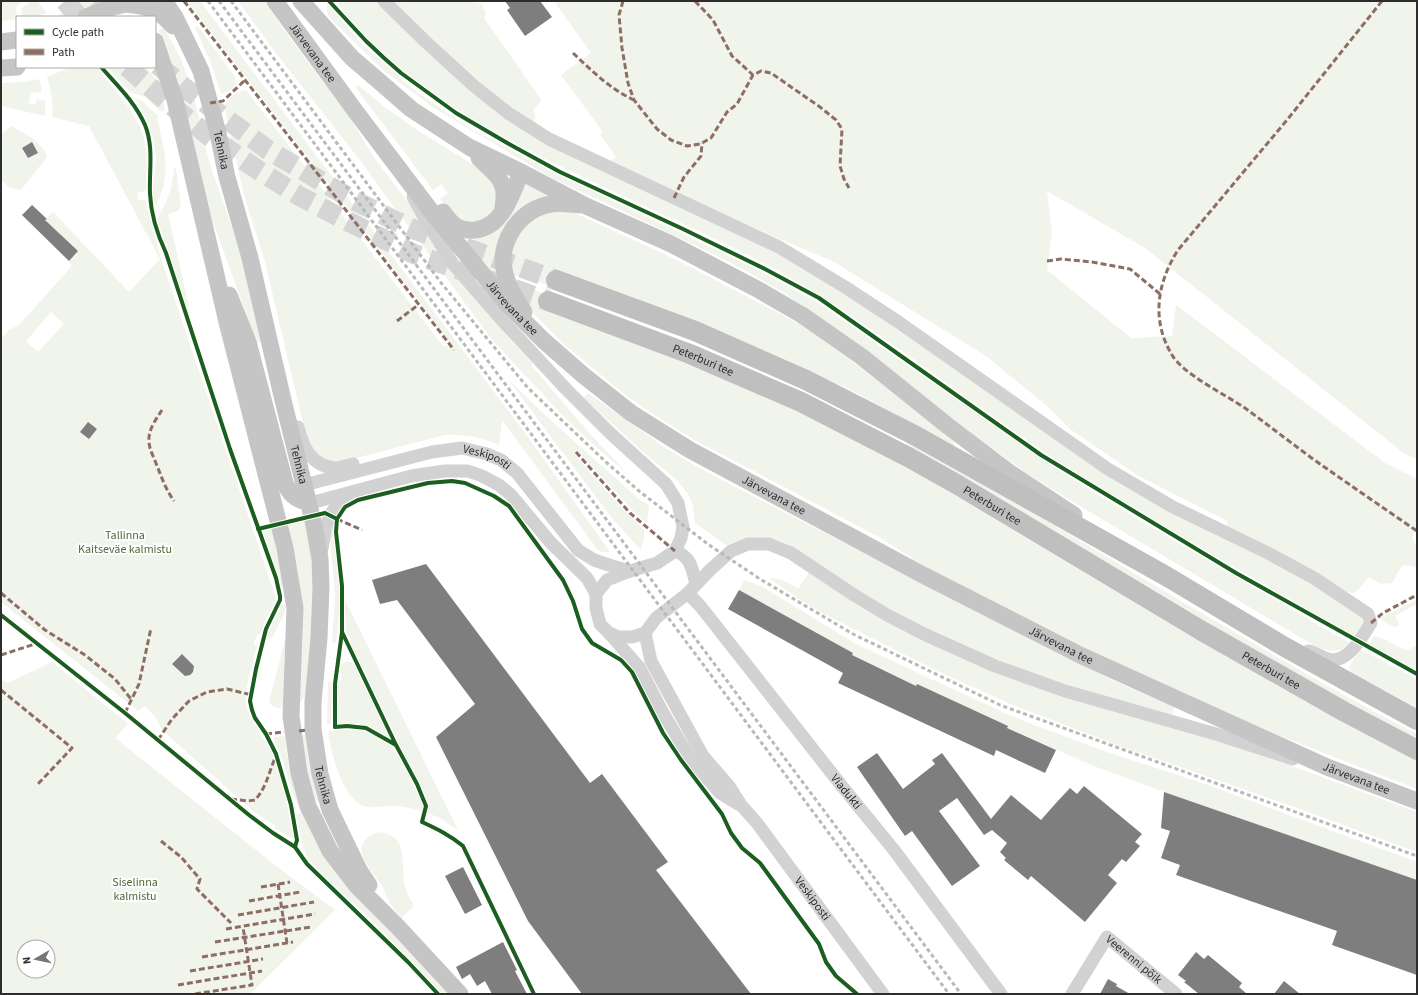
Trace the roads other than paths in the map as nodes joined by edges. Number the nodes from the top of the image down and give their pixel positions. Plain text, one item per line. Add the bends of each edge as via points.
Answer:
1 (105, 1) edge
2 (164, 1) edge
3 (275, 1) edge
4 (384, 1) edge
5 (307, 4) edge
6 (140, 8) edge
7 (90, 15) edge
8 (16, 40) edge
9 (186, 40) junction
10 (1, 42) edge
11 (156, 46) edge
12 (16, 67) edge
13 (1, 68) edge
14 (161, 69) edge
15 (469, 147) junction
16 (395, 163) junction
17 (522, 172) junction
18 (586, 206) junction
19 (502, 211) junction
20 (209, 247) junction
21 (556, 280) tunnel mouth
22 (548, 300) tunnel mouth
23 (543, 340) junction
24 (283, 400) junction
25 (372, 468) junction
26 (304, 485) junction
27 (289, 492) junction
28 (353, 492) junction
29 (308, 502) junction
30 (275, 510) junction
31 (675, 551) junction
32 (320, 559) junction
33 (630, 571) junction
34 (1166, 576) junction
35 (692, 588) junction
36 (596, 594) junction
37 (608, 632) junction
38 (645, 633) junction
39 (1283, 646) junction
40 (1417, 720) edge
41 (1417, 750) edge
42 (1327, 767) junction
43 (1417, 801) edge
44 (741, 805) junction
45 (397, 926) junction
46 (460, 994) edge
47 (883, 994) edge
48 (1000, 994) edge
49 (1072, 994) edge
50 (1176, 994) edge

1 - 7 main road
2 - 9 main road, Tehnika
3 - 16 main road, Järvevana tee
4 - 39 street via 474,86 508,113 549,139 779,247 897,321 1108,469 1173,507 1314,578 1368,614 1371,623 1350,652 1341,658 1330,660 1311,651
5 - 15 main road, Järvevana tee via 352,58 412,109
6 - 7 main road via 126,4
6 - 9 main road via 159,12
8 - 10 main road
9 - 24 main road, Tehnika via 201,71 217,129
11 - 14 main road, Tehnika
12 - 13 main road
14 - 20 main road, Tehnika via 176,106
15 - 17 main road, Järvevana tee
15 - 19 main road via 498,176 504,187
16 - 19 main road via 454,225 464,230 484,229 494,222
16 - 23 main road, Järvevana tee via 502,298
16 - 31 street via 453,264 566,389 666,484 678,503 683,527
17 - 18 main road, Järvevana tee
17 - 19 main road
18 - 23 main road via 547,205 533,210 514,226 507,240 504,253 505,273 514,298
18 - 34 main road, Järvevana tee via 671,244 757,288 802,315 862,357 1010,473
20 - 27 main road via 248,342
20 - 30 main road, Tehnika
21 - 34 highway, Peterburi tee via 694,331 806,380 916,436
22 - 41 highway, Peterburi tee via 676,348 801,402 910,458 1202,631
23 - 42 main road, Järvevana tee via 631,413 690,450 1082,656
24 - 25 street via 294,410 302,443 313,459 336,468 357,463
24 - 26 main road, Tehnika
25 - 26 street, Veskiposti
25 - 33 street, Veskiposti via 432,452 462,448 487,454 501,460 517,473 578,550 594,560
26 - 27 main road
26 - 29 main road, Tehnika
27 - 29 main road via 299,500
27 - 30 main road
28 - 29 street, Veskiposti
28 - 32 street via 336,505 329,515
28 - 36 street, Veskiposti via 412,476 445,471 468,471 482,476 511,495 551,543 587,578
29 - 32 main road, Tehnika
30 - 45 main road, Tehnika via 285,548 295,608 291,716 299,773 308,806 330,851 357,886
31 - 33 street via 657,563
31 - 35 street via 683,554 692,567
32 - 45 main road, Tehnika via 321,615 313,729 320,774 330,810 359,870
33 - 36 street via 607,580
34 - 39 highway, Järvevana tee
35 - 38 street via 656,618
35 - 42 street via 731,551 748,544 769,544 791,553 886,615 995,666 1065,691
35 - 48 street, Viadukti via 701,607 894,850
36 - 37 street, Veskiposti via 600,624
37 - 38 street via 618,637 632,637
37 - 44 street, Veskiposti via 639,667 689,757 720,793
38 - 44 street, Veskiposti via 651,661 699,750
39 - 40 highway, Järvevana tee
42 - 43 main road, Järvevana tee
44 - 47 street, Veskiposti
45 - 46 main road, Tehnika
49 - 50 street, Veerenni põik via 1107,937

